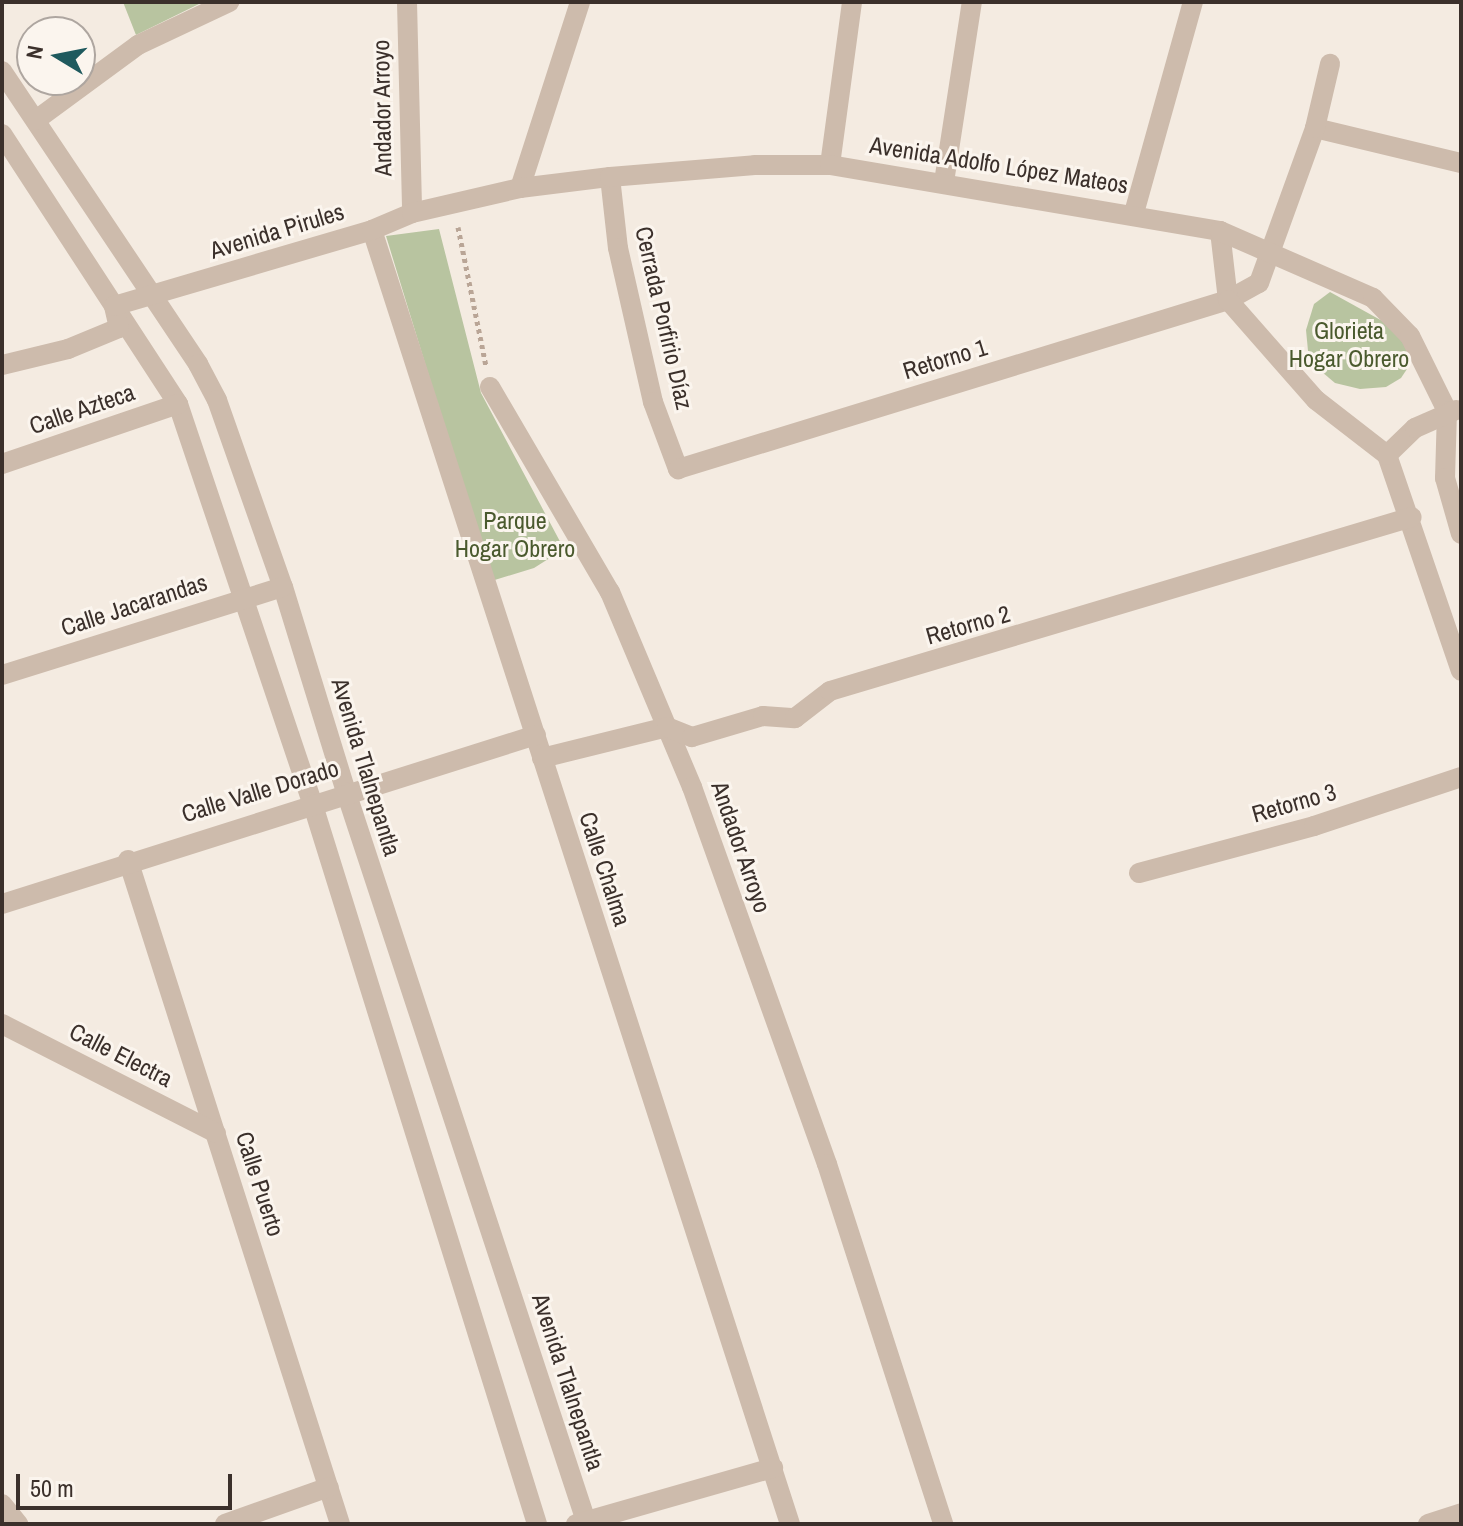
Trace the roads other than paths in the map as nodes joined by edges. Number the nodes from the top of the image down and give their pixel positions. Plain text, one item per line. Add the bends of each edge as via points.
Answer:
1 (229, 2) edge
2 (407, 2) edge
3 (580, 2) edge
4 (852, 2) edge
5 (972, 2) edge
6 (1193, 2) edge
7 (1330, 64) dead end
8 (2, 71) edge
9 (36, 120) junction
10 (1315, 128) junction
11 (2, 134) edge
12 (1461, 163) edge
13 (830, 165) junction
14 (610, 177) junction
15 (944, 182) junction
16 (520, 188) junction
17 (453, 206) joint
18 (412, 213) junction
19 (1134, 213) junction
20 (372, 230) junction
21 (1220, 231) junction
22 (1272, 254) junction
23 (151, 296) junction
24 (1228, 300) junction
25 (114, 306) junction
26 (2, 365) edge
27 (490, 387) road end
28 (178, 404) junction
29 (1454, 410) edge
30 (1387, 455) junction
31 (2, 464) edge
32 (678, 469) joint
33 (1412, 517) junction
34 (1461, 534) edge
35 (283, 587) junction
36 (244, 597) junction
37 (1461, 671) edge
38 (2, 675) edge
39 (667, 727) junction
40 (536, 735) junction
41 (542, 758) junction
42 (1461, 777) edge
43 (346, 792) junction
44 (312, 802) junction
45 (128, 860) junction
46 (1139, 873) dead end
47 (2, 904) edge
48 (2, 1024) edge
49 (216, 1133) junction
50 (773, 1468) junction
51 (329, 1487) junction
52 (2, 1504) edge
53 (1461, 1513) edge
54 (583, 1523) edge
55 (18, 1524) edge
56 (225, 1524) edge
57 (340, 1524) edge
58 (537, 1524) edge
59 (790, 1524) edge
60 (943, 1524) edge
61 (1428, 1524) edge

1 - 9 street via 138,45
2 - 18 street, Andador Arroyo
3 - 16 street
4 - 13 street
5 - 15 street
6 - 19 street
7 - 10 street, Retorno 1
8 - 9 street, Avenida Tlalnepantla
9 - 23 street, Avenida Tlalnepantla
10 - 12 street
10 - 22 street, Retorno 1
11 - 25 street
13 - 14 street, Avenida Adolfo López Mateos via 755,165
13 - 15 street, Avenida Adolfo López Mateos
14 - 16 street, Avenida Adolfo López Mateos
14 - 32 street, Cerrada Porfirio Díaz via 618,248 653,402
15 - 19 street, Avenida Adolfo López Mateos
16 - 17 street, Avenida Adolfo López Mateos
17 - 18 street, Avenida Pirules
18 - 20 street, Avenida Pirules
19 - 21 street, Avenida Adolfo López Mateos
20 - 23 street, Avenida Pirules
20 - 40 street, Calle Chalma
21 - 22 street, Avenida Adolfo López Mateos
21 - 24 street
22 - 24 street, Retorno 1 via 1259,283
22 - 29 street, Avenida Adolfo López Mateos via 1373,298 1410,336
23 - 25 street, Avenida Pirules
23 - 35 street, Avenida Tlalnepantla via 217,400
24 - 30 street via 1316,400
24 - 32 street, Retorno 1
25 - 26 street via 119,328 68,349
25 - 28 street
27 - 39 street, Andador Arroyo via 610,592
28 - 31 street, Calle Azteca
28 - 36 street
29 - 30 street via 1415,428
29 - 34 street via 1445,478
30 - 33 street
33 - 37 street
33 - 39 street, Retorno 2 via 830,691 795,718 763,716 692,737
35 - 36 street, Calle Jacarandas
35 - 43 street, Avenida Tlalnepantla
36 - 38 street, Calle Jacarandas
36 - 44 street
39 - 41 street, Retorno 2
39 - 60 street, Andador Arroyo via 827,1164
40 - 41 street, Calle Chalma
40 - 43 street, Calle Valle Dorado
41 - 50 street, Calle Chalma
42 - 46 street, Retorno 3 via 1314,826
43 - 44 street, Calle Valle Dorado
43 - 54 street, Avenida Tlalnepantla
44 - 45 street, Calle Valle Dorado
44 - 58 street
45 - 47 street, Calle Valle Dorado
45 - 49 street, Calle Puerto
48 - 49 street, Calle Electra
49 - 51 street, Calle Puerto
50 - 54 street
50 - 59 street, Calle Chalma
51 - 56 street
51 - 57 street, Calle Puerto
52 - 55 street
53 - 61 street

